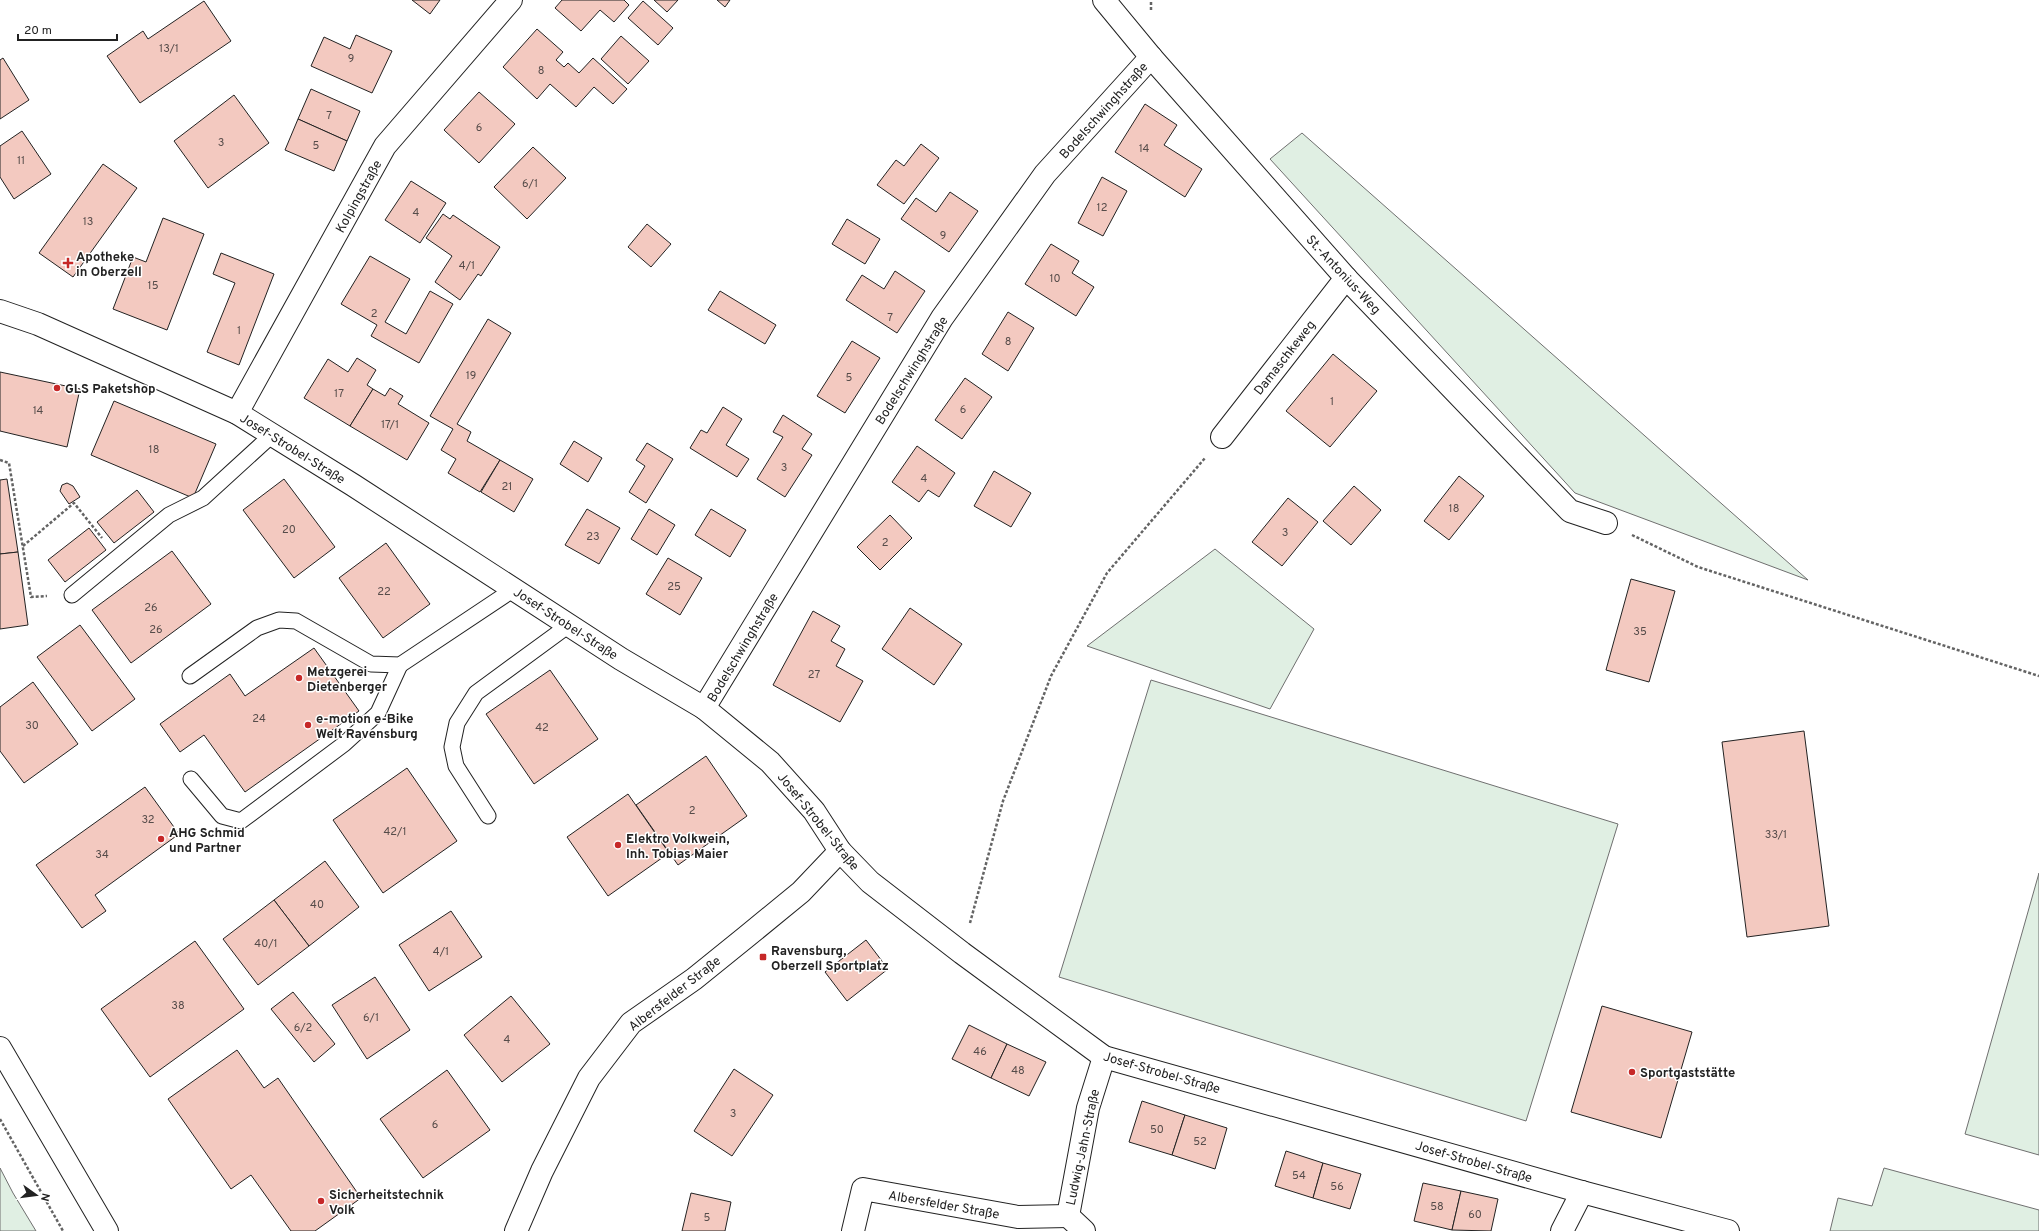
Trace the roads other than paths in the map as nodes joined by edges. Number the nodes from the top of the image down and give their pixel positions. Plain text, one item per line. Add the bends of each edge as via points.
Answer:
1 (511, 0) edge
2 (1104, 0) edge
3 (1150, 57) junction
4 (1346, 278) junction
5 (0, 311) edge
6 (237, 413) junction
7 (272, 435) junction
8 (1222, 437) road end
9 (1606, 523) road end
10 (514, 589) junction
11 (72, 595) road end
12 (569, 625) junction
13 (400, 665) junction
14 (190, 676) dead end
15 (704, 708) junction
16 (191, 779) dead end
17 (488, 816) dead end
18 (840, 851) junction
19 (0, 1048) edge
20 (1104, 1057) junction
21 (1582, 1192) junction
22 (1068, 1216) junction
23 (107, 1231) edge
24 (516, 1231) edge
25 (853, 1231) edge
26 (1084, 1231) edge
27 (1562, 1231) edge
28 (1728, 1231) edge

1 - 6 street, Kolpingstraße via 385,146
2 - 3 street, St.-Antonius-Weg
3 - 4 street, St.-Antonius-Weg
3 - 15 street, Bodelschwinghstraße via 1045,174 942,318
4 - 8 street, Damaschkeweg
4 - 9 street, St.-Antonius-Weg via 1570,511
5 - 6 street, Josef-Strobel-Straße via 38,324
6 - 7 street, Josef-Strobel-Straße
7 - 10 street, Josef-Strobel-Straße
7 - 11 lane via 203,498 169,515
10 - 12 street, Josef-Strobel-Straße
10 - 13 lane
12 - 15 street, Josef-Strobel-Straße
12 - 17 lane via 476,693 457,723 452,747 456,766
13 - 14 lane via 372,664 296,621 279,620 257,628
13 - 16 lane via 378,713 344,744 241,821 222,816
15 - 18 street, Josef-Strobel-Straße via 770,762 814,811
18 - 20 street, Josef-Strobel-Straße via 870,882
18 - 24 street, Albersfelder Straße via 801,892 694,979 631,1023 589,1078 542,1171
19 - 23 street
20 - 21 street, Josef-Strobel-Straße
20 - 22 street, Ludwig-Jahn-Straße via 1088,1108
21 - 27 street
21 - 28 street, Josef-Strobel-Straße
22 - 25 street, Albersfelder Straße via 1018,1217 862,1189
22 - 26 street, Ludwig-Jahn-Straße

